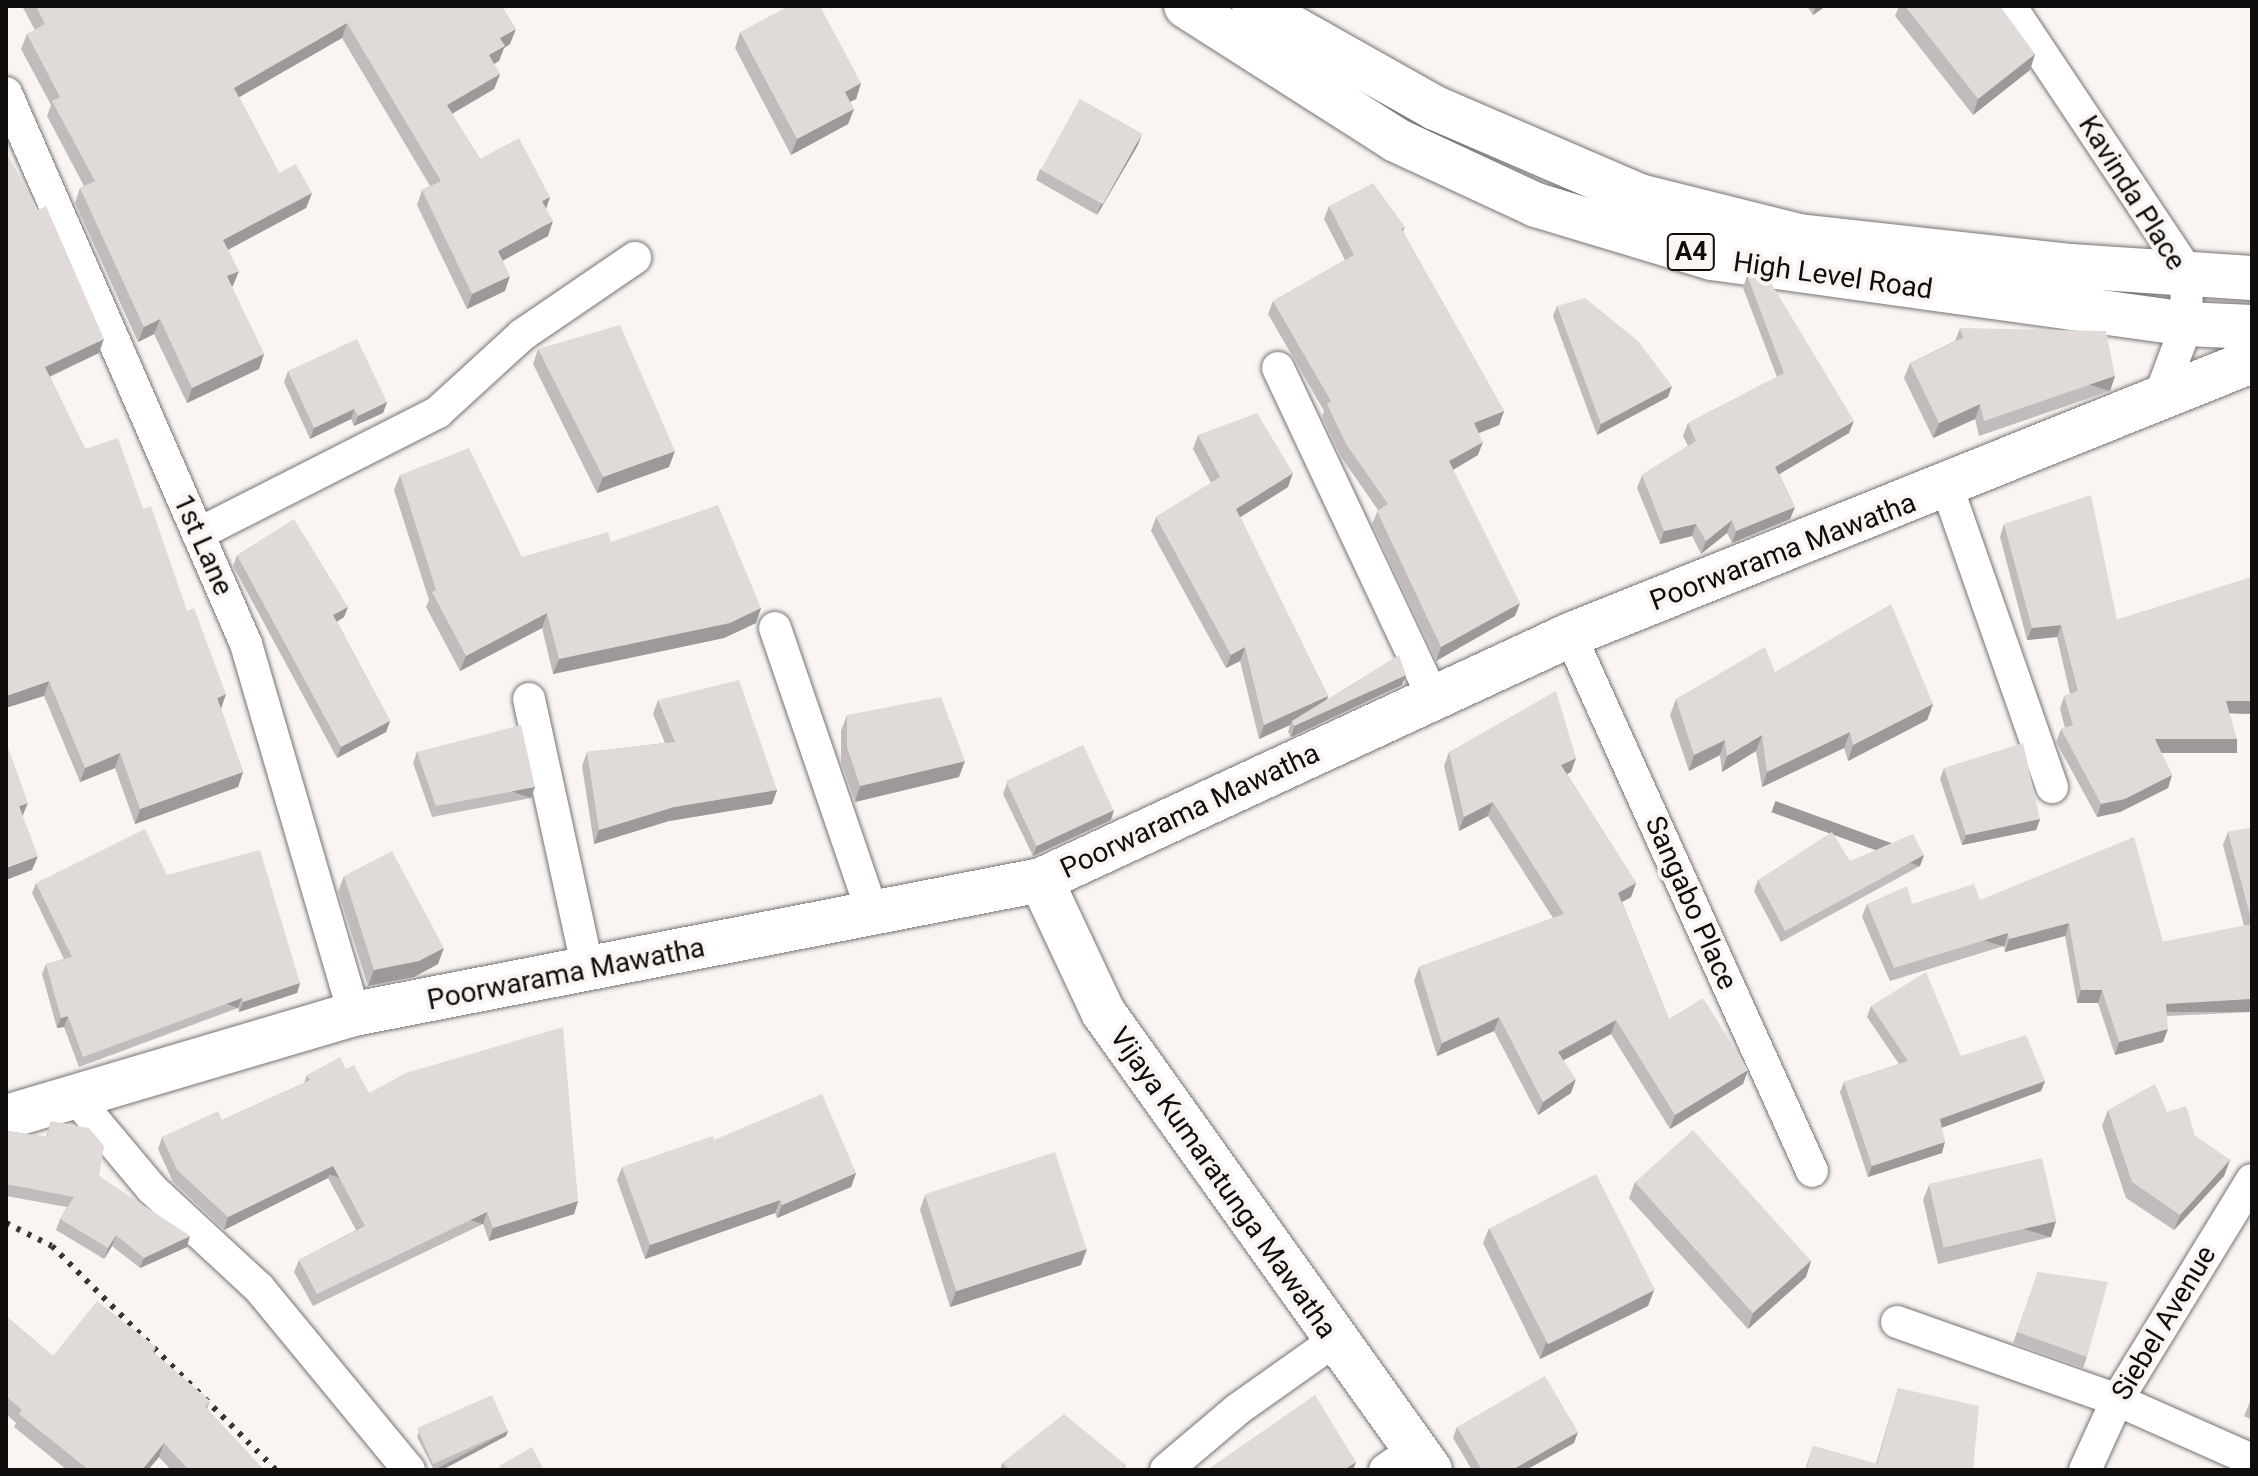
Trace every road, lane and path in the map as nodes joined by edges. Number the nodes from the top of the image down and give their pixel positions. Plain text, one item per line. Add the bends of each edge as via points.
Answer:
1 (1186, 6) edge
2 (1254, 6) edge
3 (2010, 6) edge
4 (6, 93) edge
5 (635, 258) dead end
6 (2186, 270) junction
7 (2252, 278) edge
8 (2187, 324) junction
9 (2252, 327) edge
10 (2252, 361) edge
11 (1278, 368) dead end
12 (2160, 396) junction
13 (1947, 487) junction
14 (198, 534) junction
15 (775, 628) dead end
16 (1570, 635) junction
17 (1433, 698) junction
18 (529, 699) dead end
19 (2052, 787) dead end
20 (1041, 880) junction
21 (873, 914) junction
22 (588, 970) junction
23 (354, 1014) junction
24 (75, 1097) junction
25 (6, 1117) edge
26 (1812, 1171) dead end
27 (2252, 1180) edge
28 (1897, 1322) dead end
29 (1334, 1341) junction
30 (2117, 1400) junction
31 (2252, 1460) edge
32 (1410, 1463) edge
33 (409, 1470) edge
34 (1166, 1470) edge
35 (2085, 1470) edge

1 - 8 main road, High Level Road / A4 via 1396,140 1536,205 1712,258
2 - 6 main road, High Level Road / A4 via 1435,108 1639,196 1799,236 2071,266
3 - 6 street, Kavinda Place
4 - 14 street, 1st Lane
5 - 14 street via 522,335 438,412
6 - 7 main road, High Level Road / A4
6 - 8 street, Kavinda Place
8 - 9 main road, High Level Road / A4
8 - 12 street, Kavinda Place
10 - 12 main road, Poorwarama Mawatha
11 - 17 street
12 - 13 main road, Poorwarama Mawatha
13 - 16 main road, Poorwarama Mawatha
13 - 19 street
14 - 23 street, 1st Lane via 246,644
15 - 21 street
16 - 17 main road, Poorwarama Mawatha
16 - 26 street, Sangabo Place
17 - 20 main road, Poorwarama Mawatha
18 - 22 street
20 - 21 main road, Poorwarama Mawatha
20 - 29 main road, Vijaya Kumaratunga Mawatha via 1103,1012
21 - 22 main road, Poorwarama Mawatha
22 - 23 main road, Poorwarama Mawatha
23 - 24 main road, Poorwarama Mawatha
24 - 25 main road, Poorwarama Mawatha
24 - 33 street via 152,1189 259,1288
27 - 30 street, Siebel Avenue
28 - 30 street
29 - 32 main road, Vijaya Kumaratunga Mawatha
29 - 34 street via 1238,1409
30 - 31 street
30 - 35 street, Siebel Avenue

